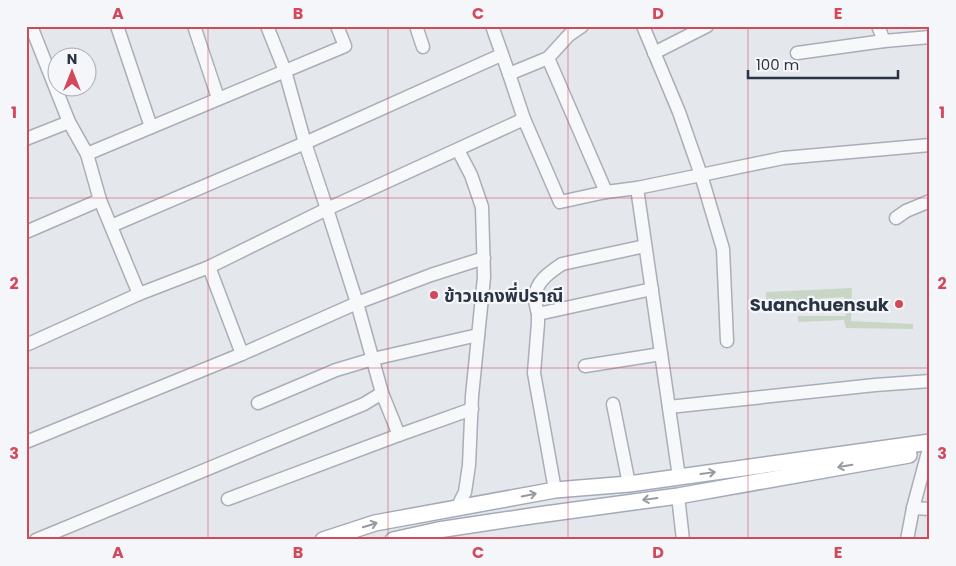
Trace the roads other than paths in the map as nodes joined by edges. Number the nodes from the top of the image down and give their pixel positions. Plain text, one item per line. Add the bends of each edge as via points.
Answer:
1 (31, 26) edge
2 (117, 26) edge
3 (194, 26) edge
4 (267, 26) edge
5 (338, 26) edge
6 (416, 26) edge
7 (492, 26) edge
8 (582, 26) edge
9 (643, 26) edge
10 (707, 26) edge
11 (878, 26) edge
12 (567, 31) edge
13 (930, 37) edge
14 (884, 41) junction
15 (32, 44) edge
16 (423, 47) dead end
17 (654, 53) junction
18 (797, 53) dead end
19 (502, 55) junction
20 (548, 58) junction
21 (284, 71) junction
22 (509, 74) junction
23 (218, 98) junction
24 (524, 119) junction
25 (69, 122) junction
26 (152, 127) junction
27 (26, 139) edge
28 (305, 143) junction
29 (930, 145) edge
30 (458, 150) junction
31 (87, 154) junction
32 (701, 175) junction
33 (637, 188) junction
34 (606, 192) junction
35 (100, 200) junction
36 (930, 201) edge
37 (327, 209) junction
38 (896, 218) dead end
39 (111, 226) junction
40 (26, 232) edge
41 (645, 246) junction
42 (484, 258) junction
43 (209, 267) junction
44 (652, 289) junction
45 (139, 294) junction
46 (357, 303) junction
47 (538, 314) junction
48 (478, 335) junction
49 (727, 341) dead end
50 (26, 345) edge
51 (242, 354) junction
52 (661, 354) junction
53 (373, 359) junction
54 (585, 366) dead end
55 (930, 381) edge
56 (382, 393) junction
57 (258, 402) dead end
58 (613, 404) dead end
59 (669, 407) junction
60 (472, 409) junction
61 (399, 435) junction
62 (26, 442) edge
63 (929, 449) edge
64 (679, 477) junction
65 (629, 484) junction
66 (555, 490) junction
67 (678, 496) junction
68 (228, 499) dead end
69 (457, 508) junction
70 (913, 508) junction
71 (930, 509) edge
72 (455, 533) edge
73 (36, 540) edge
74 (324, 540) edge
75 (393, 540) edge
76 (683, 540) edge
77 (907, 540) edge

1 - 15 street
2 - 26 street
3 - 23 street
4 - 21 street
5 - 21 street via 345,46
6 - 16 street
7 - 19 street
8 - 12 street
9 - 17 street
10 - 17 street
11 - 14 street
12 - 20 street
13 - 14 street
14 - 18 street
15 - 25 street
17 - 32 street
19 - 22 street
19 - 28 street
20 - 22 street
20 - 34 street
21 - 23 street
21 - 28 street
22 - 24 street
23 - 26 street
24 - 30 street
24 - 34 street via 560,202
25 - 27 street
25 - 31 street
26 - 31 street
28 - 37 street
28 - 39 street
29 - 32 street via 783,158
30 - 37 street
30 - 42 street via 482,207
31 - 35 street
32 - 33 street
32 - 49 street via 722,249
33 - 34 street
33 - 41 street
35 - 39 street
35 - 40 street
36 - 38 street
37 - 43 street
37 - 46 street
39 - 45 street
41 - 44 street
41 - 47 street via 562,264 552,270 538,284 535,296
42 - 46 street
42 - 48 street
43 - 45 street
43 - 51 street
44 - 47 street
44 - 52 street
45 - 50 street
46 - 51 street
46 - 53 street
47 - 66 street via 534,373
48 - 53 street
48 - 60 street
51 - 62 street
52 - 54 street
52 - 59 street
53 - 56 street
53 - 57 street via 336,370
55 - 59 street
56 - 61 street
56 - 73 street via 364,404
58 - 65 street
59 - 64 street
60 - 61 street
60 - 69 street via 466,492
61 - 68 street
64 -> 63 main road
63 -> 67 main road
63 - 70 street
64 - 65 main road
65 - 66 main road
69 -> 66 main road
67 -> 72 main road
67 - 76 street
74 -> 69 main road via 375,523
70 - 71 street
70 - 77 street
72 - 75 main road via 438,530

